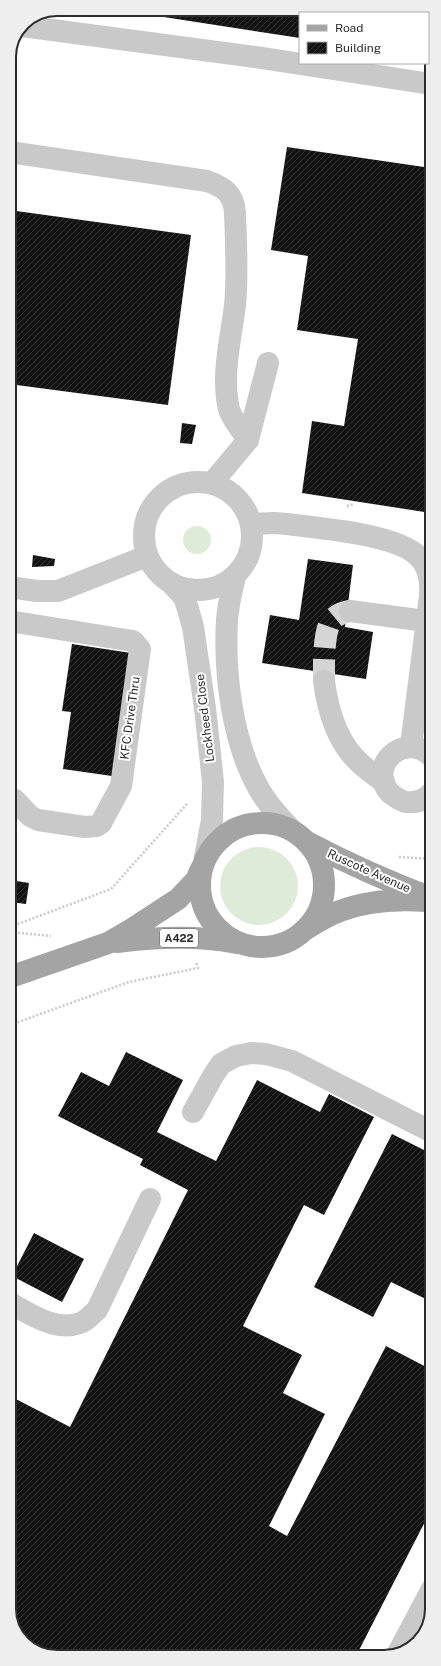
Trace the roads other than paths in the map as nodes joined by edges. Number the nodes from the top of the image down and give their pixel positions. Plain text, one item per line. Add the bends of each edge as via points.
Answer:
1 (29, 27) edge
2 (299, 64) edge
3 (301, 64) edge
4 (425, 83) edge
5 (16, 153) edge
6 (268, 363) dead end
7 (248, 440) junction
8 (212, 483) junction
9 (251, 524) junction
10 (147, 556) junction
11 (425, 564) edge
12 (236, 576) junction
13 (172, 584) junction
14 (16, 588) edge
15 (350, 611) tunnel mouth
16 (425, 621) edge
17 (16, 622) edge
18 (425, 629) edge
19 (324, 682) tunnel mouth
20 (411, 746) junction
21 (425, 752) edge
22 (384, 782) junction
23 (425, 797) edge
24 (16, 801) edge
25 (300, 837) junction
26 (203, 863) junction
27 (425, 895) edge
28 (425, 901) edge
29 (305, 930) junction
30 (108, 943) junction
31 (250, 946) junction
32 (16, 976) edge
33 (194, 1112) dead end
34 (425, 1128) edge
35 (150, 1199) dead end
36 (16, 1306) edge
37 (425, 1605) edge
38 (402, 1646) edge

1 - 2 street
3 - 4 street
5 - 7 street via 207,181 216,184 232,198 235,213 236,282 227,384 229,410
6 - 7 street
7 - 8 street
8 - 9 street via 238,498
8 - 10 street via 178,485 163,494 152,506 145,522
9 - 11 street via 274,523 369,536 402,545
9 - 12 street via 252,543 249,555
10 - 13 street via 157,572
10 - 14 street via 58,591
12 - 13 street via 221,585 205,590 188,590
12 - 25 street via 227,619 228,673 236,725 258,788 278,816
13 - 26 street, Lockheed Close via 184,597 188,608 205,708 213,793 212,820
15 - 16 street
17 - 24 street, KFC Drive Thru via 133,641 140,649 121,786 101,823 85,827 38,820 30,816
18 - 20 street
19 - 22 street via 332,720 340,737 360,764
20 - 21 street
20 - 22 street via 395,752 388,758 384,765
22 - 23 street via 395,797 403,801 412,802
25 - 26 main road via 277,825 243,825 228,832 219,840
25 - 27 main road, Ruscote Avenue via 330,854
25 - 29 main road via 318,858 324,877 323,896 317,914
26 - 30 main road, A422 via 196,880 178,899
26 - 31 main road via 199,888 207,914 214,926 230,939
28 - 29 main road, Ruscote Avenue via 383,902 340,910
29 - 31 main road via 289,941 269,946
30 - 31 main road, A422 via 188,938
30 - 32 main road, A422
33 - 34 street via 222,1064 236,1056 266,1054 292,1062
35 - 36 street via 97,1310 89,1318 69,1325 55,1324
37 - 38 street

